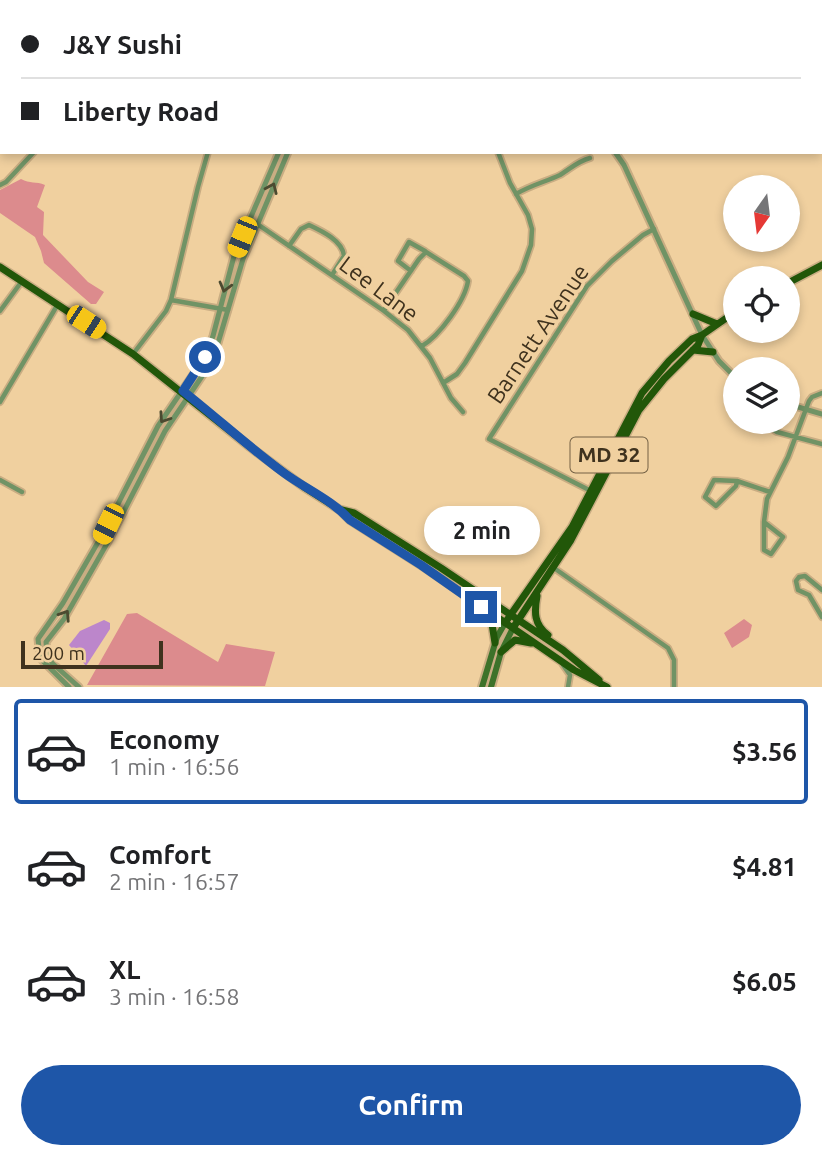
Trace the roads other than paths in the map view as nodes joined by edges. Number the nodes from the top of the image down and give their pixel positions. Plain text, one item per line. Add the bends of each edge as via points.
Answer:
1 (32, 154) edge
2 (207, 154) edge
3 (278, 154) edge
4 (287, 154) edge
5 (499, 154) edge
6 (617, 154) edge
7 (590, 159) dead end
8 (0, 185) edge
9 (516, 194) junction
10 (250, 219) junction
11 (257, 224) junction
12 (654, 229) junction
13 (289, 246) junction
14 (426, 252) junction
15 (822, 265) edge
16 (0, 267) edge
17 (411, 271) junction
18 (332, 275) junction
19 (800, 277) edge
20 (22, 281) junction
21 (171, 299) junction
22 (58, 304) junction
23 (219, 309) junction
24 (228, 310) junction
25 (0, 311) edge
26 (384, 311) junction
27 (693, 314) junction
28 (723, 320) edge
29 (717, 324) junction
30 (702, 335) junction
31 (422, 346) junction
32 (693, 350) junction
33 (713, 352) junction
34 (133, 354) junction
35 (723, 363) edge
36 (443, 383) junction
37 (183, 391) junction
38 (822, 393) edge
39 (190, 397) junction
40 (0, 402) edge
41 (800, 408) edge
42 (806, 410) junction
43 (463, 412) dead end
44 (822, 414) edge
45 (784, 434) edge
46 (796, 438) junction
47 (822, 444) edge
48 (0, 480) edge
49 (737, 481) junction
50 (592, 491) junction
51 (22, 492) dead end
52 (770, 492) junction
53 (340, 510) junction
54 (764, 522) junction
55 (554, 568) junction
56 (822, 590) edge
57 (537, 592) junction
58 (481, 607) junction
59 (510, 615) junction
60 (822, 617) edge
61 (518, 620) junction
62 (505, 623) junction
63 (513, 628) junction
64 (495, 643) junction
65 (537, 644) junction
66 (563, 650) junction
67 (501, 652) junction
68 (558, 659) junction
69 (60, 674) junction
70 (587, 677) junction
71 (570, 680) junction
72 (604, 685) edge
73 (69, 687) edge
74 (79, 687) edge
75 (482, 687) edge
76 (491, 687) edge
77 (568, 687) edge
78 (674, 687) edge

1 - 8 street
2 - 21 street
3 - 10 street
11 -> 4 street
5 - 9 street
6 - 12 street
7 - 9 street
9 - 36 street via 530,221 528,259 463,366
10 - 11 street, Lee Lane
10 -> 23 street
11 - 13 street, Lee Lane
11 - 24 street
12 - 27 street
12 - 50 street, Barnett Avenue via 587,286 489,439
13 - 18 street, Lee Lane
13 - 18 street via 309,225 339,244 344,256
14 - 17 street
14 - 17 street via 409,242 398,261
14 - 31 street via 464,276 468,285 439,334
15 - 19 main road
16 - 20 main road
17 - 26 street
18 - 26 street, Lee Lane
20 - 22 main road
20 - 25 street
21 - 23 street
21 - 34 street
22 - 34 main road
22 - 40 street
23 - 24 street
23 - 37 street via 205,357
24 - 39 street via 213,360
26 - 31 street, Lee Lane
27 - 29 main road
27 - 30 street
28 - 29 main road, MD 32
29 - 30 main road, MD 32
30 - 32 main road, MD 32
30 - 33 street
30 - 50 main road, MD 32 via 682,348 642,393
31 - 36 street, Lee Lane
32 - 33 main road
32 - 55 main road, MD 32 via 639,410
33 - 35 street
34 - 37 main road
36 - 43 street, Lee Lane
37 - 39 main road
37 -> 69 street via 158,426 63,603 40,634 38,652 44,663
38 - 42 street via 812,397
39 - 53 main road via 250,447
69 -> 39 street via 49,658 47,642 109,540 165,431
41 - 42 street
42 - 44 street
42 - 46 street
45 - 46 street
46 - 47 street
46 - 52 street
48 - 51 street
49 - 49 street via 719,506 705,497 715,480
49 - 52 street
50 - 59 main road, MD 32
52 - 54 street
53 - 58 main road
53 - 59 main road via 354,513
54 - 54 street via 764,550 771,554 783,537
55 - 57 main road, MD 32
55 - 78 street via 668,648 674,660
56 - 60 street via 805,576 796,581 798,590 809,595
57 - 61 main road, MD 32
57 - 66 main road via 536,621
58 - 62 main road
58 - 64 main road via 492,624
59 - 61 main road
59 - 62 main road, MD 32
61 - 63 main road, MD 32
61 - 66 main road
62 - 63 main road
62 - 64 main road, MD 32
63 - 65 main road
63 - 67 main road, MD 32
64 - 75 main road, MD 32
65 - 67 main road via 515,640
65 - 68 main road
66 - 72 main road
67 - 76 main road, MD 32
68 - 70 main road
68 - 71 street
69 - 73 street
69 - 74 street
70 - 71 street
70 - 72 main road
71 - 77 street

